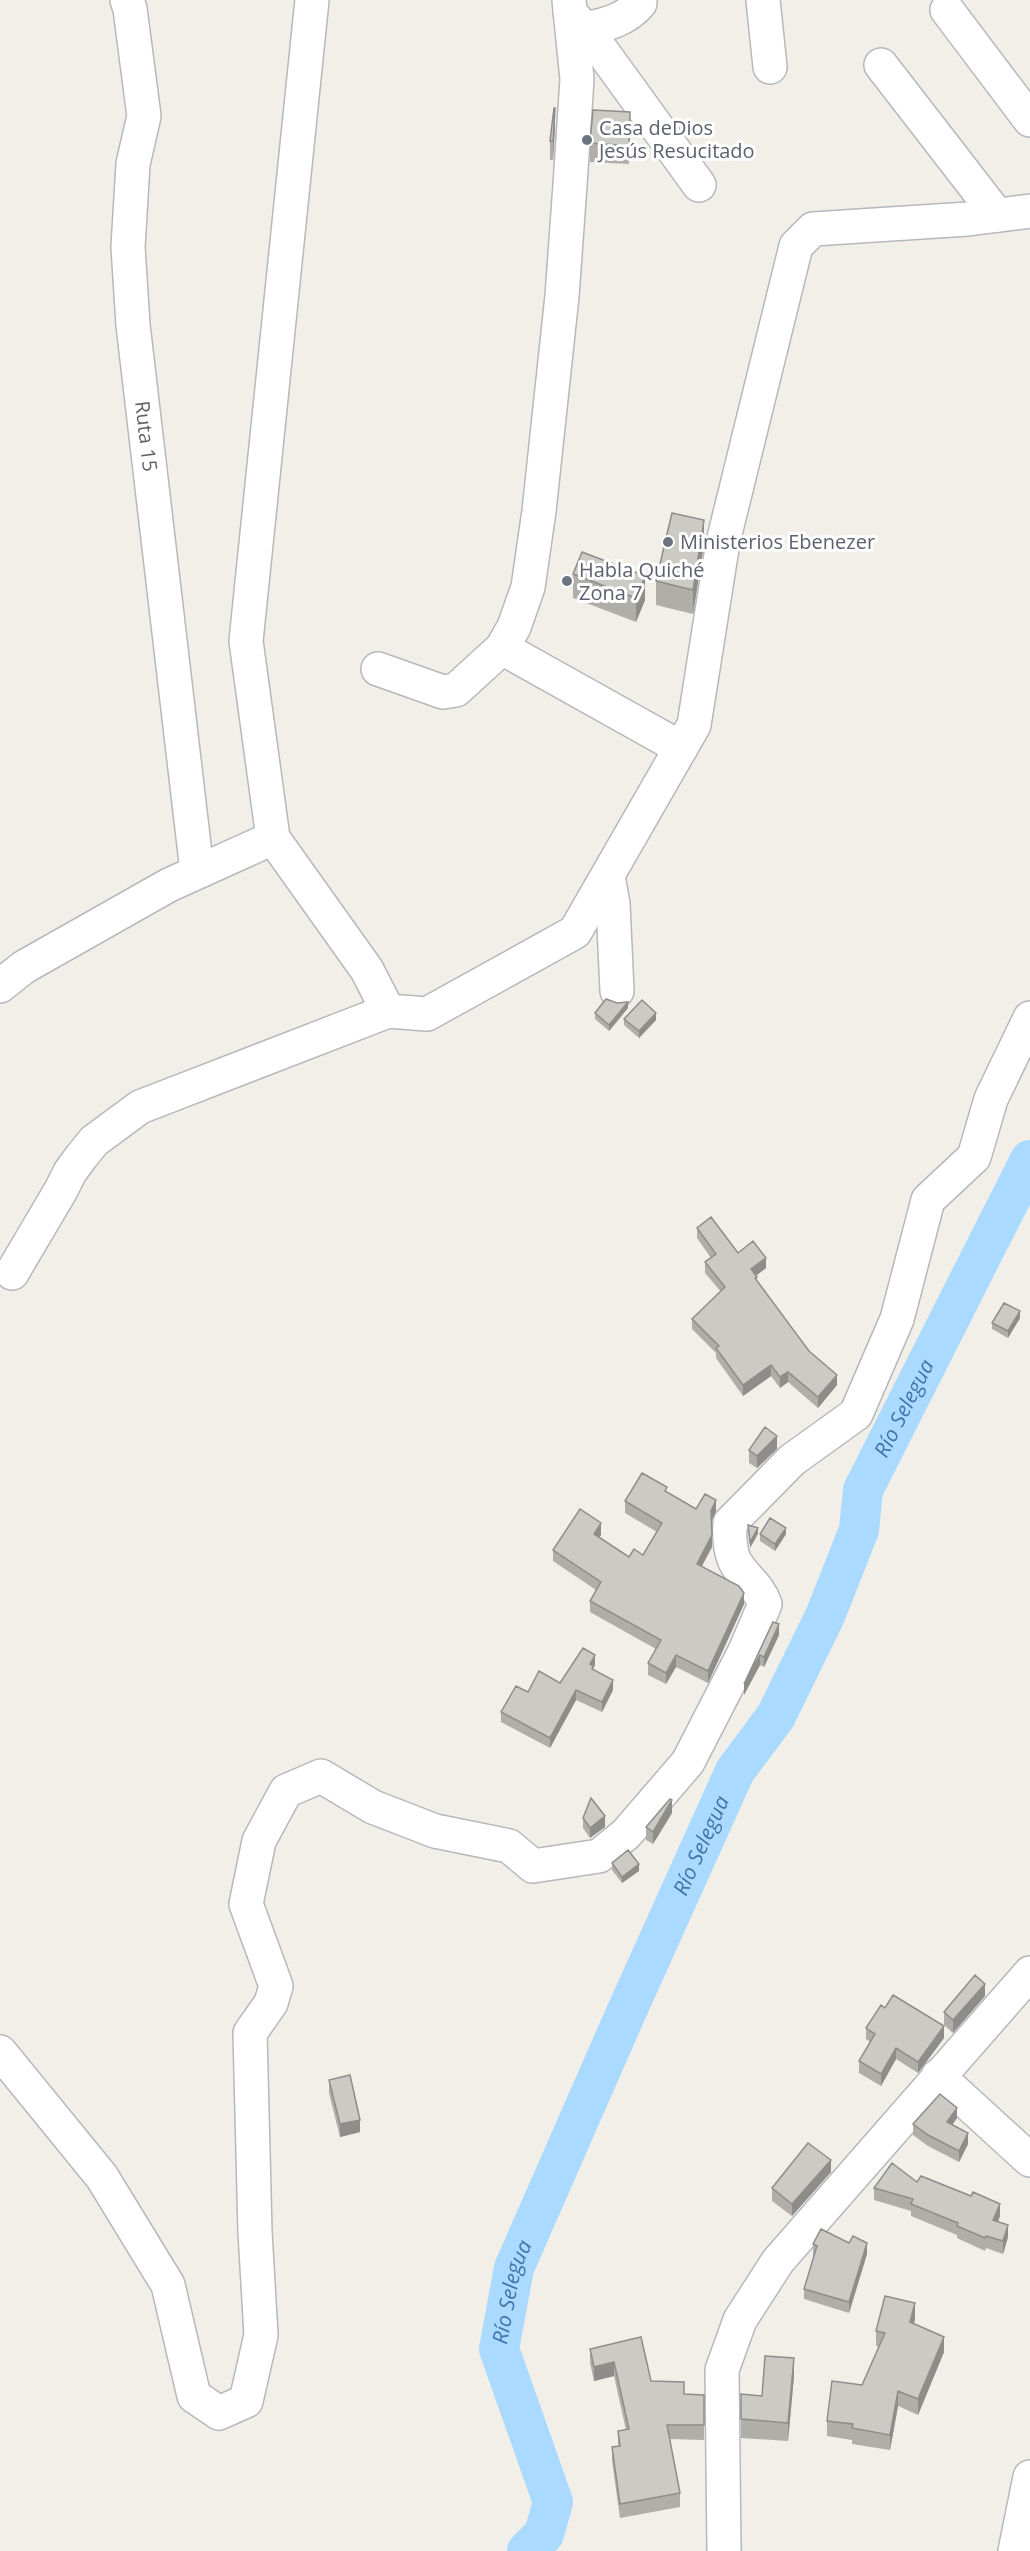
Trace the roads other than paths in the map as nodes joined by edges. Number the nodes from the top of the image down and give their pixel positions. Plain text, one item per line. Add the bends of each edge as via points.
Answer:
1 (127, 0) edge
2 (312, 0) edge
3 (763, 0) edge
4 (640, 3) dead end
5 (947, 10) dead end
6 (574, 13) edge
7 (881, 65) dead end
8 (770, 67) dead end
9 (1030, 120) edge
10 (699, 185) dead end
11 (1030, 212) edge
12 (997, 215) junction
13 (502, 648) junction
14 (378, 669) dead end
15 (681, 748) junction
16 (273, 838) junction
17 (197, 871) junction
18 (608, 876) junction
19 (0, 986) edge
20 (617, 992) dead end
21 (388, 1011) junction
22 (1030, 1018) edge
23 (12, 1273) dead end
24 (1030, 1973) edge
25 (0, 2052) edge
26 (938, 2076) junction
27 (1030, 2160) edge
28 (1030, 2476) edge
29 (724, 2551) edge
30 (1015, 2551) edge

1 - 17 street, Ruta 15 via 144,116 133,164 128,247 133,325
2 - 16 street via 246,641
3 - 8 street
4 - 6 street via 632,12 604,25
5 - 9 street
6 - 10 street
6 - 13 street via 578,79 562,296 539,511 528,587
7 - 12 street
11 - 12 street
12 - 15 street via 813,230 796,246 723,542 693,726
13 - 14 street via 456,690 443,692
13 - 15 street
15 - 18 street
16 - 17 street
16 - 21 street via 367,970
17 - 19 street via 35,962
18 - 20 street
18 - 21 street via 575,932 427,1014
21 - 23 street via 140,1107 81,1156
22 - 25 street via 991,1098 974,1157 928,1200 897,1319 856,1414 792,1460 730,1523 736,1563 765,1604 746,1650 688,1762 626,1834 599,1856 533,1866 509,1846 435,1831 373,1807 321,1776 286,1791 259,1841 246,1904 276,1986 271,2002 250,2033 261,2335 246,2401 219,2413 194,2396 168,2285 102,2177
24 - 26 street
26 - 27 street
26 - 29 street via 778,2261 740,2320 722,2370
28 - 30 street

